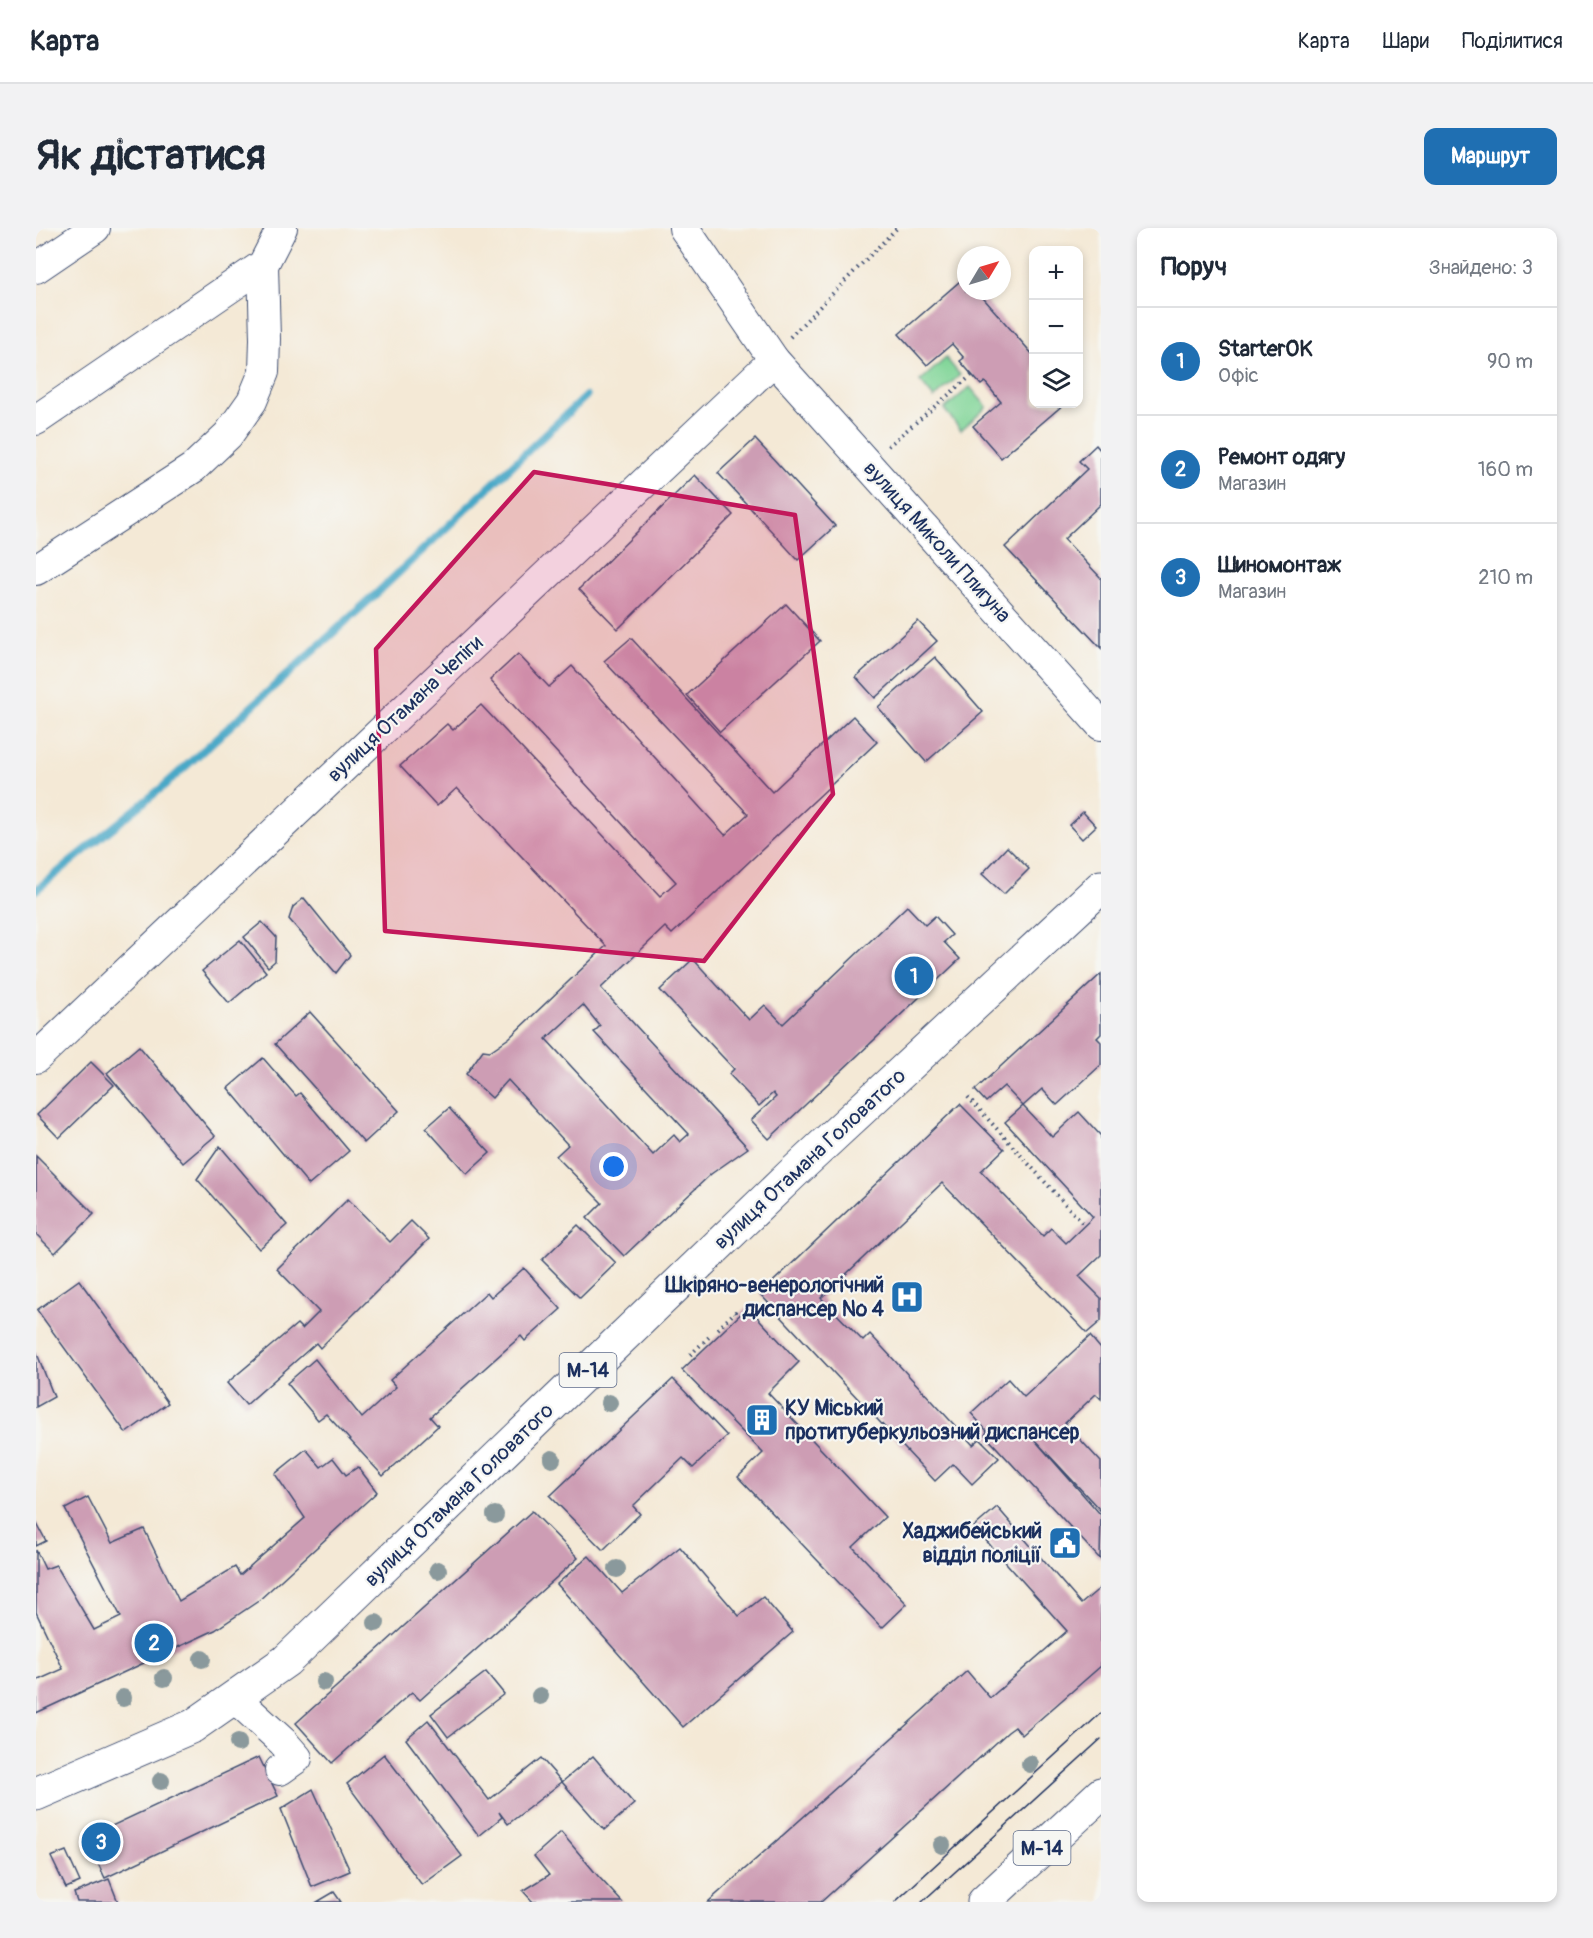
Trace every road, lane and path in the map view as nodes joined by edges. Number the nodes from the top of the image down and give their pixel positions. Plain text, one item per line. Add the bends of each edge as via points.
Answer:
1 (95, 228) edge
2 (282, 228) edge
3 (684, 228) edge
4 (897, 228) edge
5 (263, 266) junction
6 (36, 268) edge
7 (780, 351) junction
8 (972, 375) dead end
9 (933, 408) dead end
10 (36, 420) edge
11 (36, 570) edge
12 (1101, 725) edge
13 (1101, 887) edge
14 (36, 1058) edge
15 (968, 1097) dead end
16 (1084, 1225) dead end
17 (738, 1317) dead end
18 (718, 1329) dead end
19 (709, 1337) dead end
20 (694, 1359) dead end
21 (235, 1698) junction
22 (280, 1770) dead end
23 (36, 1794) edge
24 (1101, 1794) edge
25 (984, 1902) edge

1 - 6 street
2 - 5 street
3 - 7 street, вулиця Миколи Плигуна
4 - 7 path
5 - 10 street
5 - 11 street via 264,372 252,401 228,435 193,468
7 - 12 street, вулиця Миколи Плигуна
7 - 14 street, вулиця Отамана Чепіги
8 - 9 path
13 - 21 main road, вулиця Отамана Головатого / М-14 via 791,1175 286,1661
15 - 16 path
17 - 18 path via 735,1312
19 - 20 path via 690,1355
21 - 22 street via 297,1758
21 - 23 main road, вулиця Отамана Головатого / М-14 via 193,1726
24 - 25 main road, М-14

